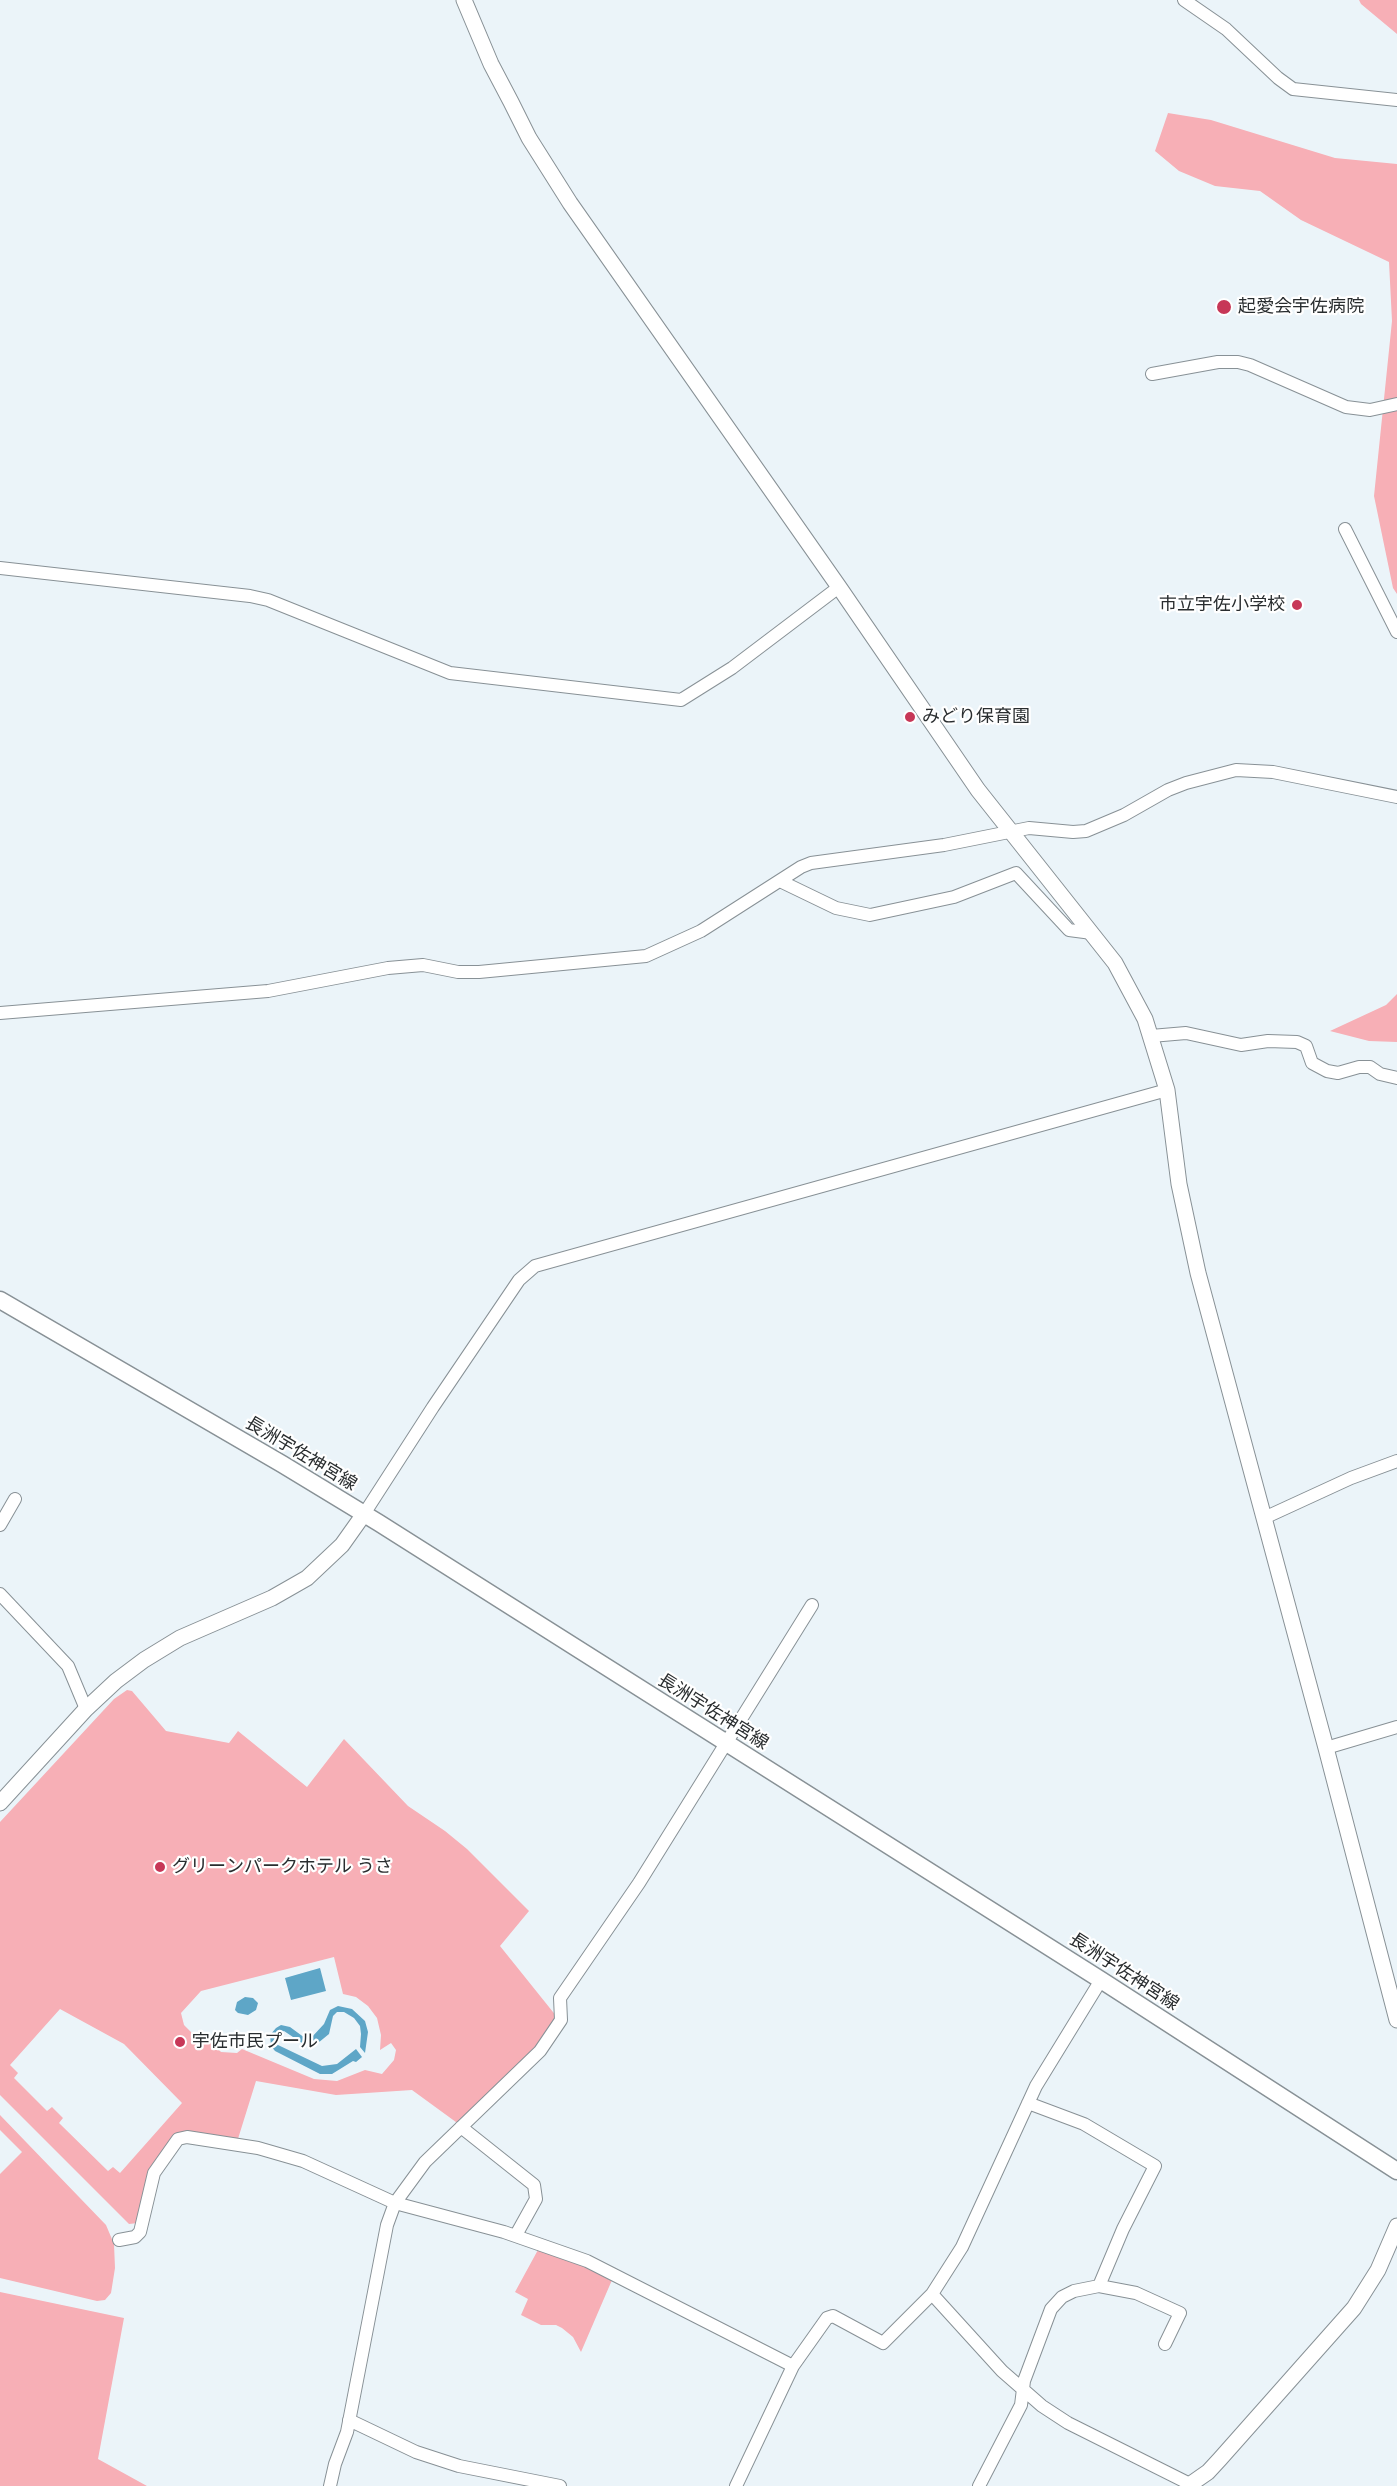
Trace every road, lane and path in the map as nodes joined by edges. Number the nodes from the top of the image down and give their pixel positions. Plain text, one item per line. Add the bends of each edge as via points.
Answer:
1 (464, 0) edge
2 (1184, 0) edge
3 (1397, 100) edge
4 (1152, 374) dead end
5 (1397, 405) edge
6 (1345, 529) dead end
7 (0, 568) edge
8 (839, 586) junction
9 (1397, 632) edge
10 (1397, 797) edge
11 (1009, 831) junction
12 (780, 881) junction
13 (1092, 933) junction
14 (0, 1013) edge
15 (1151, 1036) junction
16 (1397, 1078) edge
17 (1167, 1090) junction
18 (0, 1300) edge
19 (1397, 1461) edge
20 (15, 1499) dead end
21 (364, 1514) junction
22 (1264, 1518) junction
23 (0, 1525) edge
24 (0, 1593) edge
25 (812, 1605) dead end
26 (86, 1709) junction
27 (1397, 1727) edge
28 (725, 1743) junction
29 (1326, 1748) junction
30 (0, 1803) edge
31 (1101, 1980) junction
32 (1397, 2020) edge
33 (1028, 2103) junction
34 (461, 2127) junction
35 (1397, 2171) edge
36 (395, 2202) junction
37 (1397, 2226) edge
38 (516, 2235) junction
39 (119, 2240) dead end
40 (1099, 2286) junction
41 (932, 2294) junction
42 (1165, 2344) dead end
43 (794, 2366) junction
44 (1023, 2390) junction
45 (349, 2420) junction
46 (1191, 2485) edge
47 (330, 2486) edge
48 (560, 2486) edge
49 (736, 2486) edge
50 (979, 2486) edge

1 - 8 street via 491,64 555,180
2 - 3 street via 1226,28 1293,89
4 - 5 street via 1238,362 1346,407 1370,410
6 - 9 street
7 - 8 street via 250,596 450,673 681,700 732,668
8 - 11 street
10 - 11 street via 1273,772 1236,770 1177,787 1093,829
11 - 12 street via 944,845 818,861
11 - 13 street
12 - 13 street via 836,908 870,915 954,897 1016,873 1069,930
12 - 14 street via 701,931 646,956 479,972 423,965 388,968 268,991
13 - 15 street via 1126,981
15 - 16 street via 1186,1033 1241,1045 1297,1042 1306,1046 1312,1063 1327,1071 1338,1073 1370,1067
15 - 17 street
17 - 21 street via 535,1266 519,1280
17 - 22 street via 1185,1218
18 - 21 main road, 長洲宇佐神宮線
19 - 22 street
20 - 23 street
21 - 26 street via 342,1545 307,1578 159,1650
21 - 28 main road, 長洲宇佐神宮線
22 - 29 street
24 - 26 street via 68,1666
25 - 28 street
26 - 30 street
27 - 29 street
28 - 31 main road, 長洲宇佐神宮線
28 - 34 street via 639,1882 560,1998 561,2020 540,2051
29 - 32 street
31 - 33 street
31 - 35 main road, 長洲宇佐神宮線
33 - 40 street via 1084,2124 1155,2166 1122,2229
33 - 41 street via 962,2247
34 - 36 street via 425,2162
34 - 38 street via 534,2185 536,2199
36 - 38 street
36 - 39 street via 282,2154 184,2137 175,2142 154,2173 138,2235
36 - 45 street via 387,2225
37 - 46 street via 1378,2270 1354,2308 1220,2459
38 - 43 street via 587,2261
40 - 42 street via 1136,2294 1180,2313
40 - 44 street via 1074,2291 1051,2309
41 - 43 street via 883,2343 830,2316
41 - 44 street
43 - 49 street
44 - 46 street via 1068,2423
44 - 50 street via 1021,2405
45 - 47 street
45 - 48 street via 449,2463

